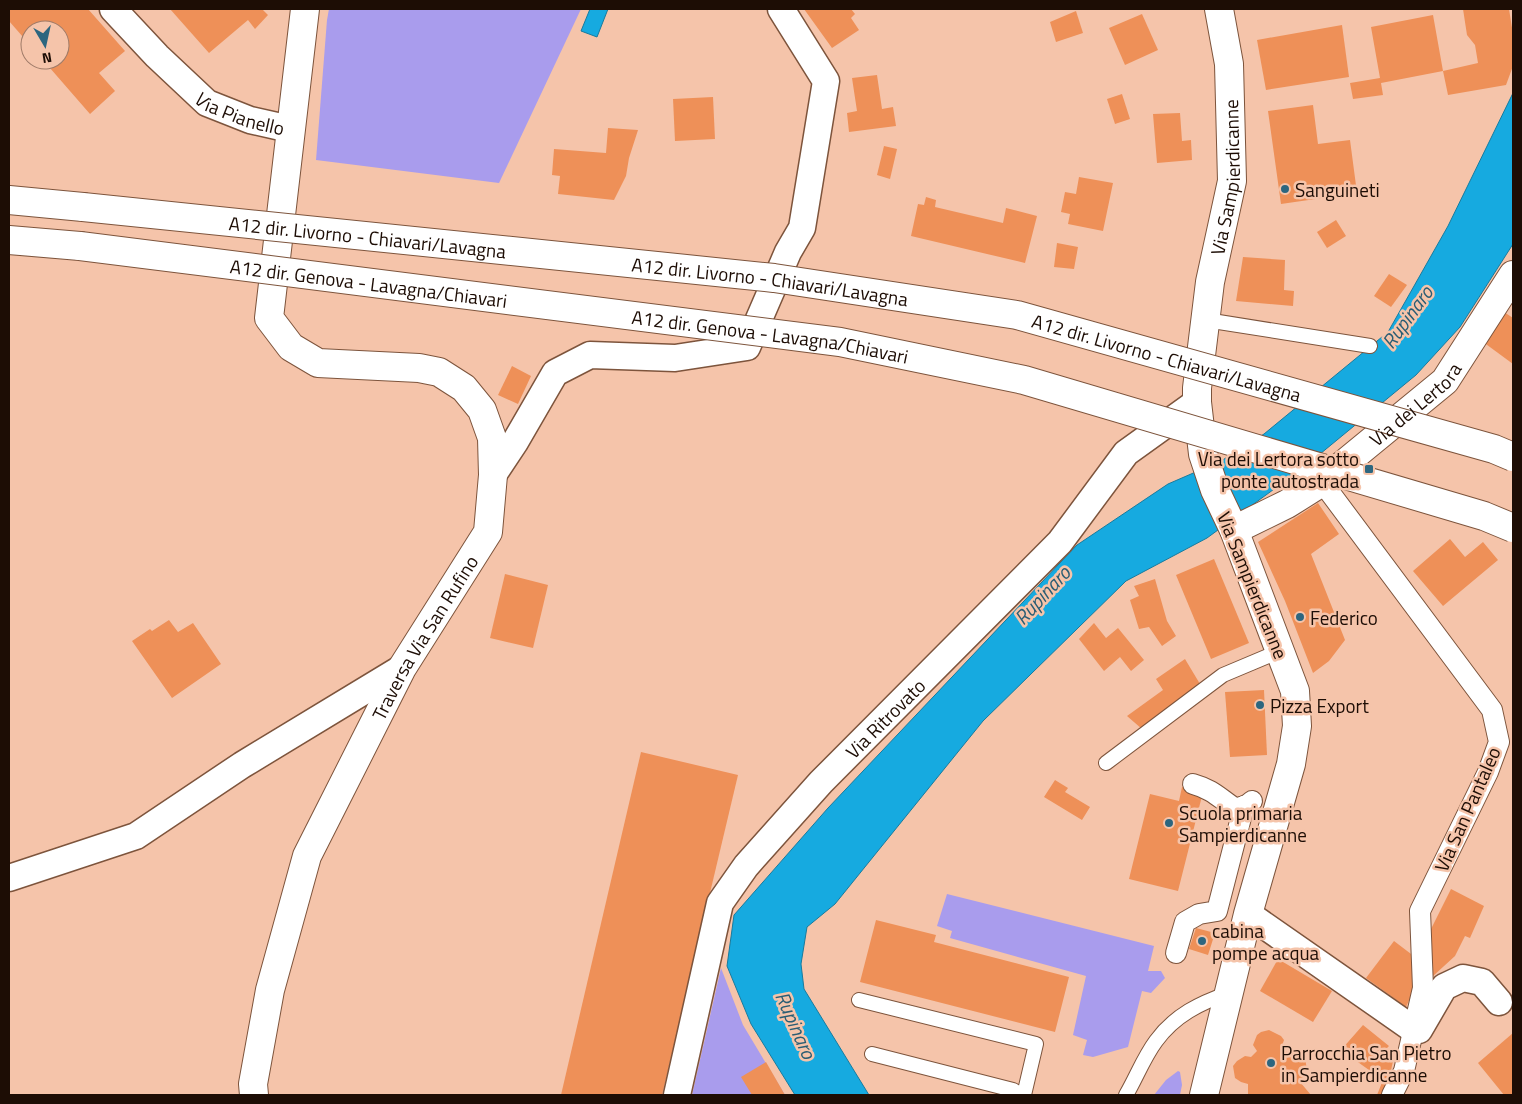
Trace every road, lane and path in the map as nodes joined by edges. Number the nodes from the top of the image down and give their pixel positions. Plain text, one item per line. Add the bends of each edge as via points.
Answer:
1 (113, 9) edge
2 (781, 9) edge
3 (1219, 9) edge
4 (301, 11) edge
5 (290, 129) junction
6 (9, 200) edge
7 (9, 240) edge
8 (1508, 293) edge
9 (1206, 320) junction
10 (1370, 346) dead end
11 (1197, 402) junction
12 (1513, 456) edge
13 (494, 475) junction
14 (1322, 482) junction
15 (1513, 528) edge
16 (1234, 530) junction
17 (1280, 650) junction
18 (402, 668) junction
19 (1106, 763) dead end
20 (1193, 784) dead end
21 (9, 878) edge
22 (1248, 914) junction
23 (1176, 953) dead end
24 (1229, 993) junction
25 (859, 1000) dead end
26 (1499, 1002) dead end
27 (1414, 1029) junction
28 (872, 1054) dead end
29 (254, 1095) edge
30 (677, 1095) edge
31 (1022, 1095) edge
32 (1126, 1095) edge
33 (1204, 1095) edge
34 (1392, 1095) edge

1 - 5 street, Via Pianello via 207,103 250,120
2 - 13 street via 826,80 802,228 788,252 747,347 675,358 590,355 555,373
3 - 9 main road, Via Sampierdicanne via 1229,64 1232,181 1210,282
4 - 5 main road, Via Pianello
5 - 13 main road, Traversa Via San Rufino via 269,318 291,347 318,363 419,368 439,372 464,388 482,410 492,438
6 - 12 main road, A12 dir. Livorno - Chiavari/Lavagna, bridge via 774,278 1017,315
7 - 15 main road, A12 dir. Genova - Lavagna/Chiavari, bridge via 80,246 840,342 1024,380 1484,516
8 - 14 main road, Via dei Lertora via 1445,381
9 - 10 lane
9 - 11 main road, Via Sampierdicanne
11 - 16 main road, Via Sampierdicanne via 1203,454
11 - 30 street, Via Ritrovato via 1126,452 1060,542 820,782 746,866 720,903
13 - 18 main road, Traversa Via San Rufino via 488,532
14 - 16 main road, Via dei Lertora
14 - 27 street, Via San Pantaleo via 1492,710 1499,742 1488,772 1420,911 1423,988
16 - 17 main road, Via Sampierdicanne
17 - 19 lane via 1223,675
17 - 22 main road, Via Sampierdicanne via 1295,691 1297,726 1291,764
18 - 21 street via 242,765 136,836
18 - 29 main road, Traversa Via San Rufino via 307,856 270,990 253,1084
20 - 23 street via 1215,792 1236,809 1249,802 1217,911 1199,914 1185,922
22 - 24 main road, Via Sampierdicanne
22 - 27 street
24 - 32 lane via 1202,1002 1175,1020 1155,1041
24 - 33 main road, Via Sampierdicanne
25 - 31 lane via 1036,1044
26 - 27 street via 1482,982 1463,978 1444,987 1419,1030
27 - 34 street, Via San Pantaleo via 1404,1072
28 - 31 lane

